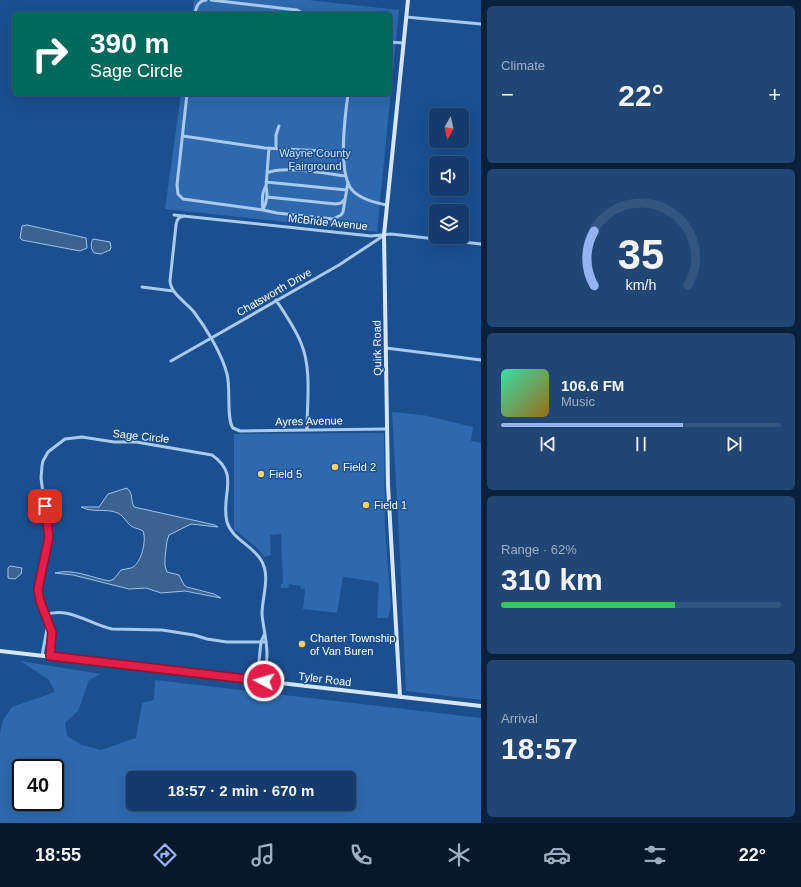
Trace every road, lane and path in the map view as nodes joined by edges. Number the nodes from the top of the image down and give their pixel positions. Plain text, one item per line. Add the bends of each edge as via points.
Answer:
1 (206, 0) edge
2 (211, 0) edge
3 (408, 0) edge
4 (195, 12) edge
5 (300, 12) edge
6 (406, 17) junction
7 (481, 24) edge
8 (392, 42) edge
9 (403, 43) junction
10 (187, 96) edge
11 (348, 96) edge
12 (279, 126) dead end
13 (183, 136) junction
14 (269, 148) junction
15 (276, 148) junction
16 (343, 152) junction
17 (267, 173) junction
18 (346, 176) junction
19 (348, 182) junction
20 (266, 184) junction
21 (347, 190) junction
22 (267, 197) junction
23 (346, 199) junction
24 (387, 205) junction
25 (263, 210) junction
26 (174, 215) dead end
27 (185, 216) junction
28 (384, 235) junction
29 (481, 244) edge
30 (142, 287) dead end
31 (173, 291) junction
32 (276, 300) junction
33 (210, 338) junction
34 (386, 348) junction
35 (481, 360) edge
36 (171, 361) dead end
37 (307, 429) junction
38 (387, 429) junction
39 (45, 615) junction
40 (48, 623) junction
41 (264, 635) junction
42 (261, 642) junction
43 (266, 642) junction
44 (0, 651) edge
45 (42, 656) junction
46 (50, 656) junction
47 (257, 680) junction
48 (264, 681) junction
49 (400, 697) junction
50 (481, 706) edge

1 - 4 street via 197,5
2 - 5 street
3 - 6 street, Quirk Road
6 - 7 street
6 - 9 street, Quirk Road
8 - 9 street
9 - 24 street, Quirk Road
10 - 13 street
11 - 16 street
12 - 15 street
13 - 14 street
13 - 25 street via 177,185 180,197
14 - 15 street
14 - 17 street
15 - 16 street
16 - 18 street
17 - 18 street via 280,170
17 - 20 street
18 - 19 street
19 - 21 street
19 - 24 street via 354,192 361,197
20 - 21 street
20 - 22 street
20 - 25 street
21 - 23 street
22 - 23 street via 336,204
22 - 25 street
23 - 25 street via 343,212 334,218
24 - 28 street, Quirk Road
26 - 27 street, McBride Avenue
27 - 28 street, McBride Avenue via 371,236
27 - 31 street via 178,219 176,225 170,282
28 - 29 street, McBride Avenue
28 - 32 street, Chatsworth Drive via 339,265
28 - 34 street, Quirk Road
30 - 31 street
31 - 33 street via 194,311
32 - 33 street, Chatsworth Drive
32 - 37 street via 304,349 307,373
33 - 36 street, Chatsworth Drive
33 - 37 street, Ayres Avenue via 228,376 229,421 232,428 240,431
34 - 35 street
34 - 38 street, Quirk Road
37 - 38 street, Ayres Avenue
38 - 49 street, Quirk Road
39 - 40 street, Sage Circle
39 - 41 street, Sage Circle via 38,589 49,537 41,478 43,460 48,452 65,439 82,437 195,451 212,455 220,461 226,468 228,483 225,510 227,523 234,534 262,560 265,571 266,588 262,614
39 - 42 street via 54,612 67,613 112,629 162,630 194,635 207,640
40 - 45 street
40 - 46 street, Sage Circle via 52,632
41 - 42 street, Sage Circle
41 - 43 street, Sage Circle
42 - 43 street
42 - 47 street, Sage Circle
43 - 48 street, Sage Circle
44 - 45 street, Tyler Road
45 - 46 street, Tyler Road
46 - 47 street, Tyler Road
47 - 48 street, Tyler Road
48 - 49 street, Tyler Road
49 - 50 street, Tyler Road

